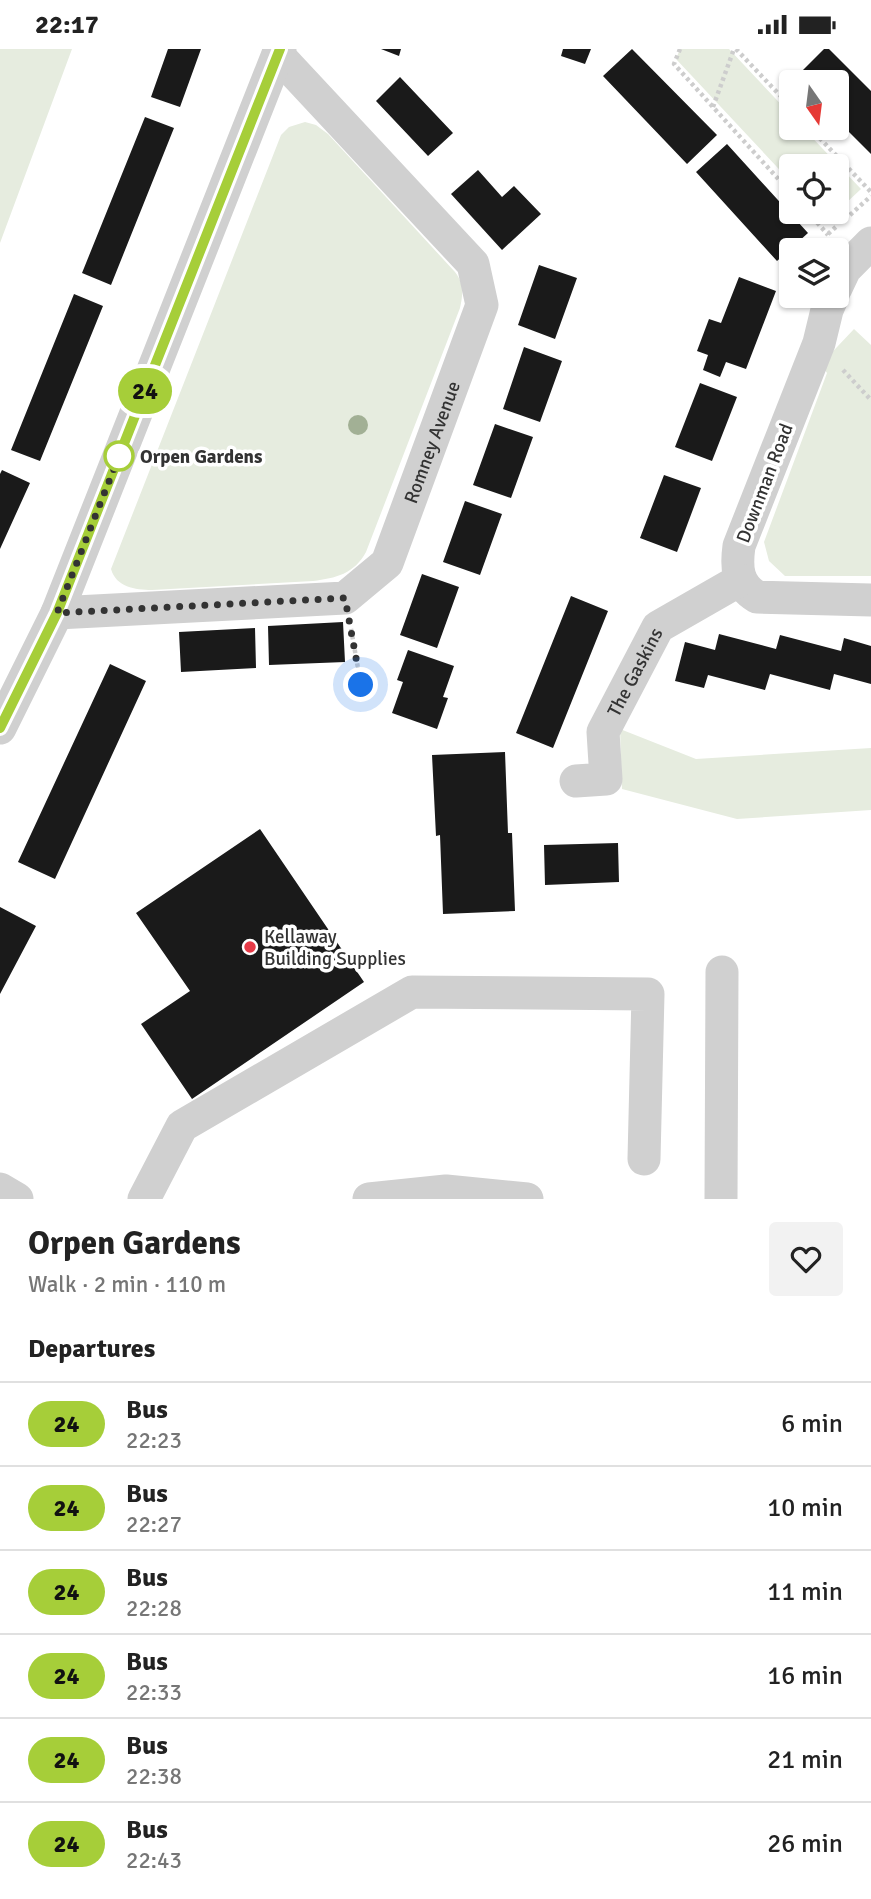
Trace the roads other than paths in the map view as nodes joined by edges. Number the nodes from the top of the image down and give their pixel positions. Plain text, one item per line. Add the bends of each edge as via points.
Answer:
1 (279, 52) edge
2 (871, 243) edge
3 (849, 265) edge
4 (828, 308) edge
5 (740, 579) junction
6 (871, 600) edge
7 (57, 613) junction
8 (0, 728) edge
9 (576, 781) dead end
10 (722, 972) dead end
11 (644, 1159) dead end
12 (0, 1189) edge
13 (17, 1199) edge
14 (144, 1199) edge
15 (369, 1199) edge
16 (527, 1199) edge
17 (721, 1199) edge

1 - 7 street, Romney Avenue
1 - 7 street, Romney Avenue via 473,264 482,305 387,563 345,598
2 - 3 street
4 - 5 street, Downman Road via 819,343 739,546
5 - 6 street via 757,597
5 - 9 street, The Gaskins via 659,627 603,732 606,779
7 - 8 street, Romney Avenue
10 - 17 street
11 - 14 street via 648,994 412,992 182,1126
12 - 13 street
15 - 16 street via 446,1191

